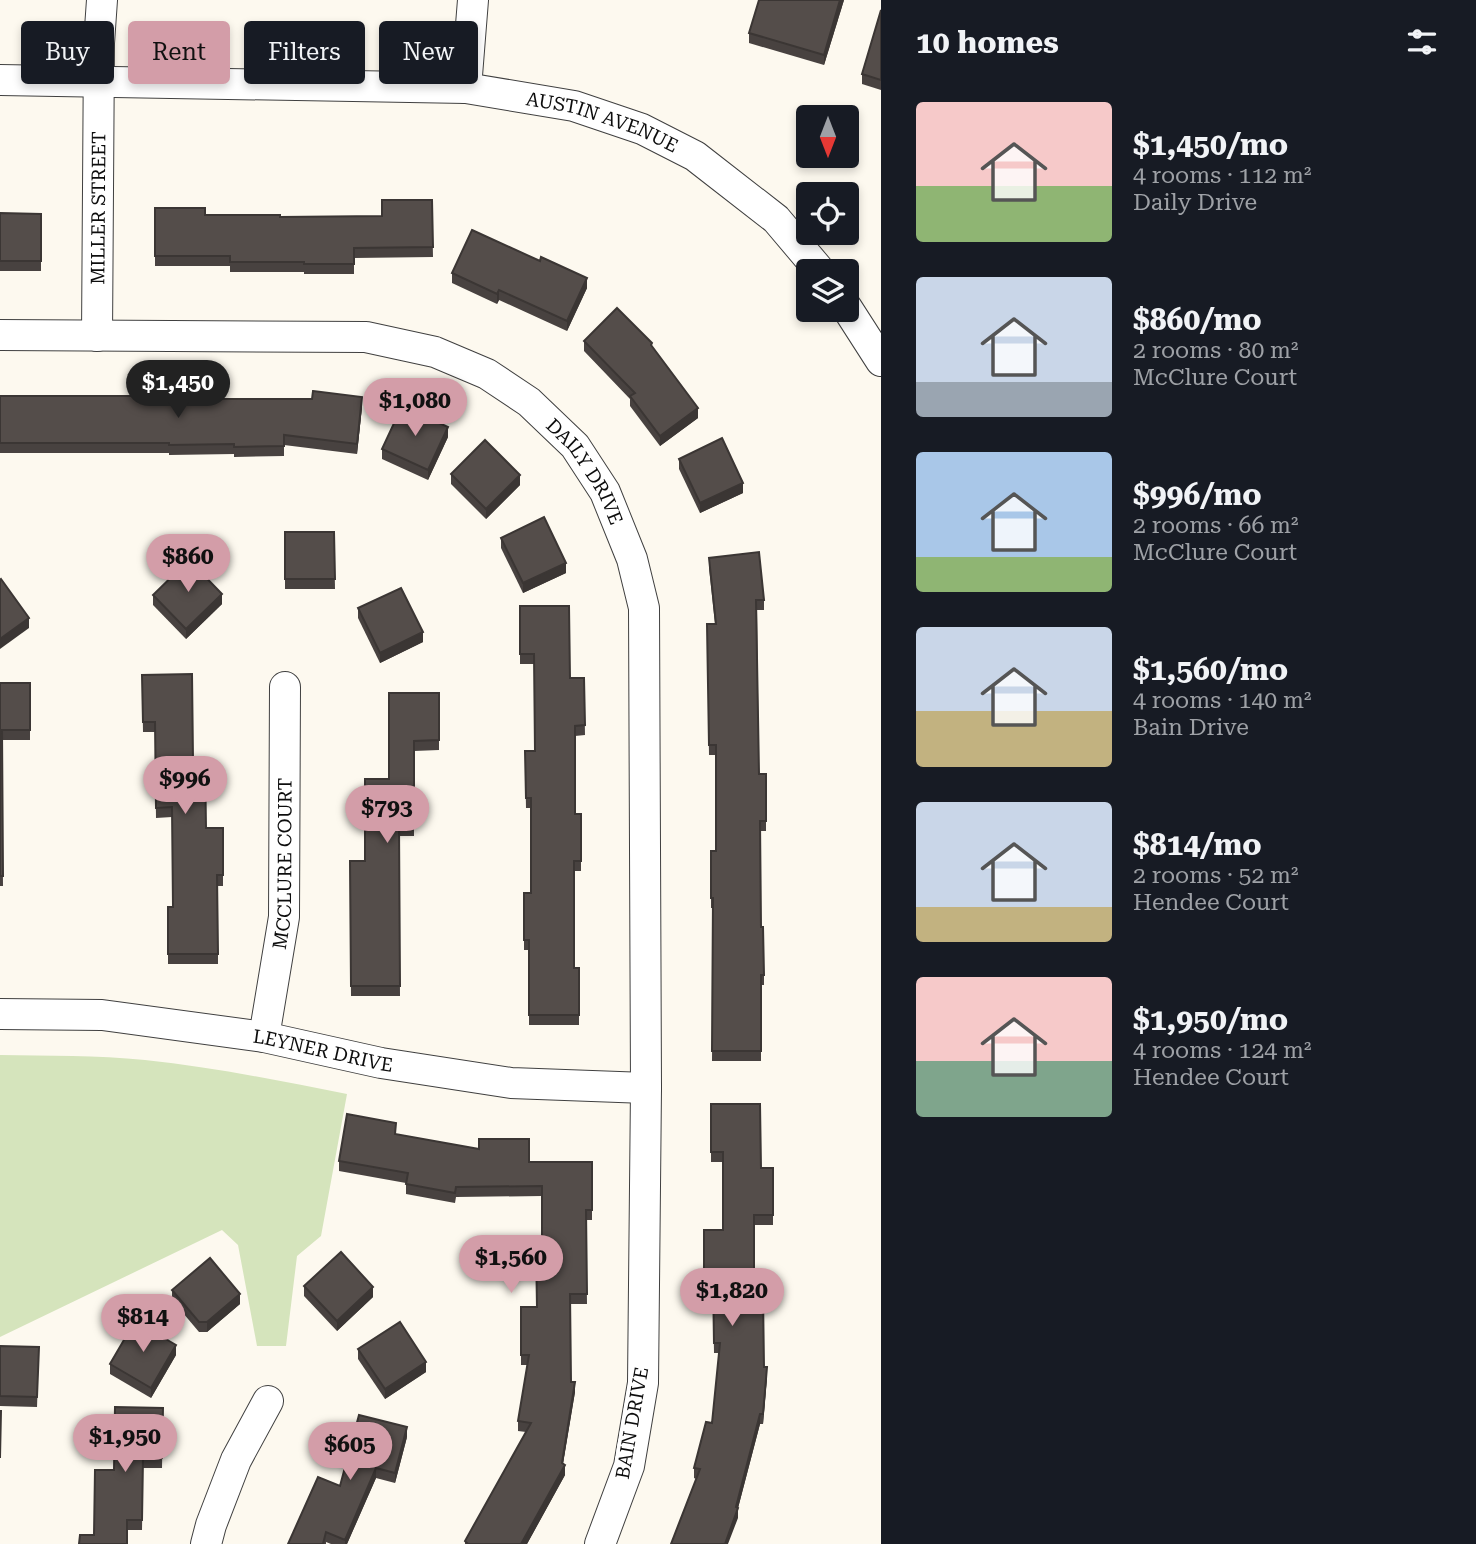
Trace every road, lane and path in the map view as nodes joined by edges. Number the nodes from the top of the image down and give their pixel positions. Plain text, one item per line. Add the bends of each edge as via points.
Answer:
1 (102, 0) edge
2 (472, 0) edge
3 (101, 21) edge
4 (0, 80) edge
5 (21, 80) edge
6 (114, 82) edge
7 (99, 84) edge
8 (466, 88) junction
9 (810, 259) edge
10 (856, 322) edge
11 (0, 335) edge
12 (97, 336) junction
13 (881, 361) edge
14 (285, 687) dead end
15 (0, 1014) edge
16 (264, 1037) junction
17 (646, 1088) junction
18 (268, 1401) dead end
19 (206, 1544) edge
20 (600, 1544) edge

1 - 3 street, MILLER STREET
2 - 8 street
4 - 5 street, AUSTIN AVENUE
6 - 8 street, AUSTIN AVENUE
7 - 12 street, MILLER STREET
8 - 9 street, AUSTIN AVENUE via 574,106 642,129 695,156 775,219
10 - 13 street
11 - 12 street, DAILY DRIVE
12 - 17 street, DAILY DRIVE via 366,337 435,352 487,374 529,402 575,446 606,492 632,559 644,608
14 - 16 street, MCCLURE COURT via 284,917
15 - 16 street, LEYNER DRIVE via 102,1016
16 - 17 street, LEYNER DRIVE via 382,1063 511,1083
17 - 20 street, BAIN DRIVE via 643,1383 629,1466
18 - 19 street via 236,1460

